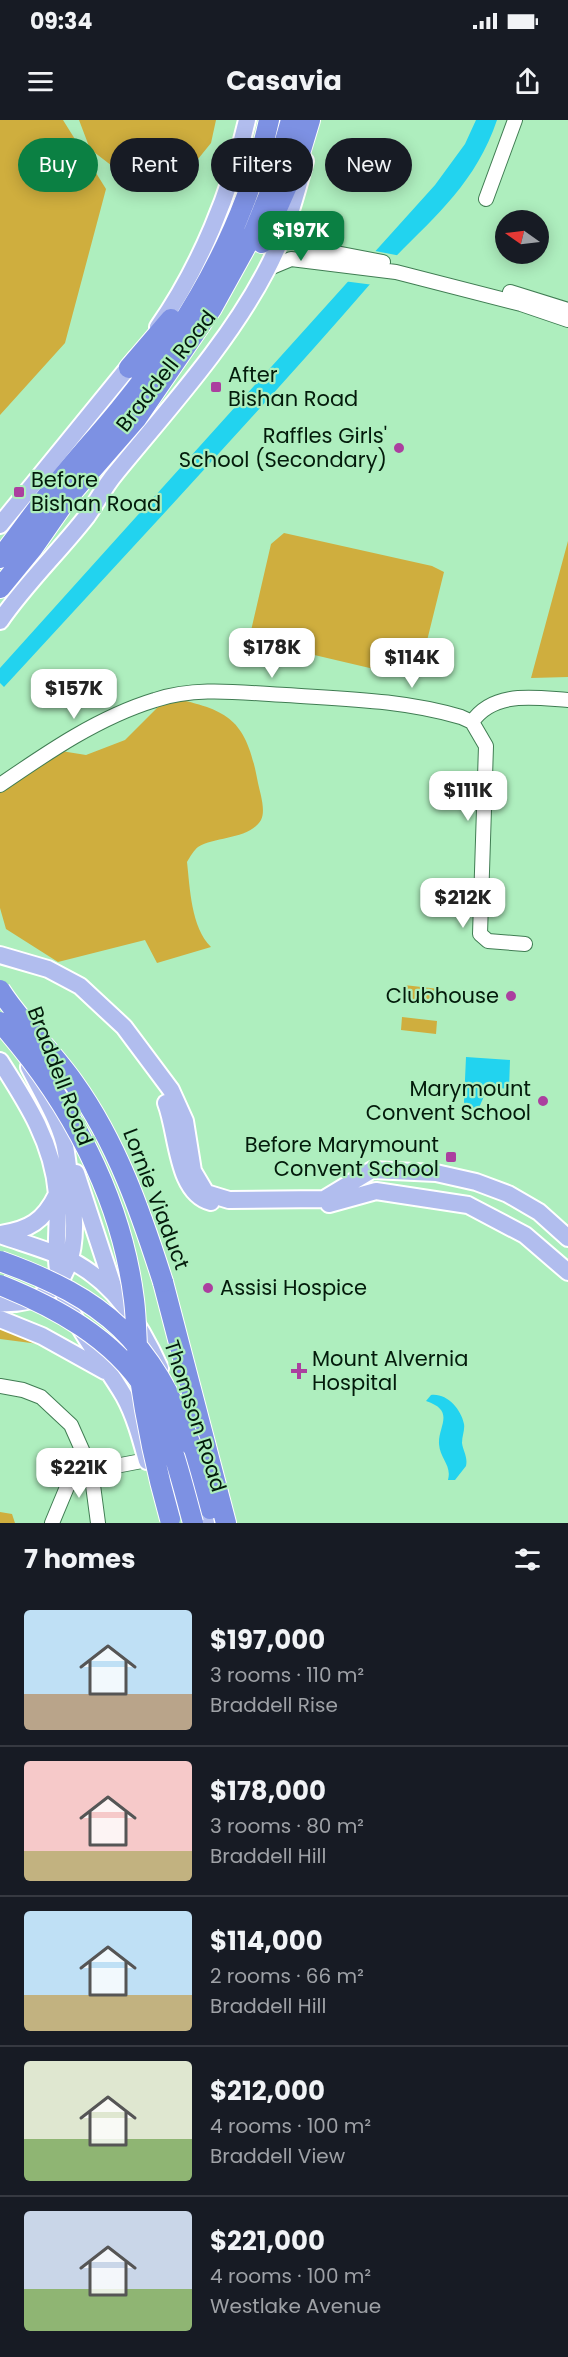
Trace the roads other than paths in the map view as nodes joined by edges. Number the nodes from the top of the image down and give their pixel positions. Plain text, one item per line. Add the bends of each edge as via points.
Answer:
1 (247, 120) edge
2 (269, 120) edge
3 (291, 120) edge
4 (312, 120) edge
5 (515, 120) edge
6 (264, 138) edge
7 (245, 192) edge
8 (248, 192) edge
9 (486, 199) dead end
10 (290, 216) junction
11 (354, 262) junction
12 (267, 269) junction
13 (397, 269) junction
14 (568, 310) edge
15 (568, 320) edge
16 (129, 368) junction
17 (136, 419) junction
18 (0, 525) edge
19 (3, 574) edge
20 (0, 621) edge
21 (568, 700) edge
22 (472, 722) junction
23 (0, 784) edge
24 (525, 944) dead end
25 (0, 955) edge
26 (0, 964) edge
27 (0, 981) edge
28 (0, 990) edge
29 (0, 1022) edge
30 (0, 1061) edge
31 (64, 1141) junction
32 (57, 1193) junction
33 (0, 1234) edge
34 (568, 1238) edge
35 (64, 1258) junction
36 (0, 1261) edge
37 (568, 1272) edge
38 (60, 1281) junction
39 (0, 1285) edge
40 (116, 1294) junction
41 (0, 1303) edge
42 (0, 1318) edge
43 (108, 1373) junction
44 (0, 1386) edge
45 (147, 1460) junction
46 (91, 1470) junction
47 (51, 1523) edge
48 (98, 1523) edge
49 (162, 1523) edge
50 (171, 1523) edge
51 (193, 1523) edge
52 (206, 1523) edge
53 (214, 1523) edge
54 (226, 1523) edge

1 - 16 main road, Braddell Road via 231,175 196,261 161,323
2 - 6 highway, Braddell Road
3 - 17 highway, Braddell Road via 271,190 235,270 187,348
4 - 10 main road, Braddell Road
4 - 17 highway via 277,211 235,294 171,386
5 - 9 street
7 - 16 highway via 206,267 166,326
8 - 19 highway, Braddell Road via 218,263 172,338 121,409 55,486
10 - 11 street via 297,241 305,247
10 - 12 main road, Braddell Road
11 - 12 street via 291,259
11 - 13 street
12 - 20 main road, Braddell Road via 244,310 211,354 113,476 87,516
13 - 14 street via 533,298
13 - 15 street
16 - 18 main road, Braddell Road
17 - 19 highway, Braddell Road via 69,496 32,549
21 - 22 street via 515,697 495,703
22 - 23 street via 441,711 393,702 192,692 154,700 117,716 54,748
22 - 24 street via 482,737 486,754 480,934 488,941
25 - 34 main road via 48,969 80,986 124,1027 171,1090 185,1121 193,1171 206,1193 229,1200 324,1198 372,1170 436,1173 508,1194 539,1212
26 - 37 main road via 45,980 74,996 118,1037 164,1099 174,1123 184,1179 192,1192 205,1201 228,1206 324,1206 376,1191 468,1205 525,1235
27 - 31 main road, Braddell Road via 24,1057
28 - 54 highway, Lornie Viaduct, bridge via 75,1084 102,1127 125,1177 163,1282
29 - 50 highway, Lornie Viaduct, bridge via 46,1078 103,1182 125,1253 147,1421
30 - 32 main road, Braddell Road via 49,1148
31 - 35 main road, Braddell Road via 76,1228
31 - 40 main road
32 - 33 main road via 48,1211 34,1223
32 - 35 main road, Braddell Road
33 - 35 main road, Thomson Road
35 - 38 main road
35 - 40 main road, Thomson Road
36 - 53 highway, bridge via 73,1291 116,1323 155,1368 187,1435
38 - 41 main road via 31,1302
38 - 43 main road via 80,1330
39 - 51 highway, bridge via 66,1315 126,1365 146,1390 170,1444
40 - 52 main road, Thomson Road via 137,1322 162,1371
42 - 43 main road via 42,1336
43 - 45 main road via 131,1409
44 - 46 street via 23,1390 54,1407 71,1425
45 - 46 street
45 - 49 main road
46 - 47 street via 72,1479
46 - 48 street

